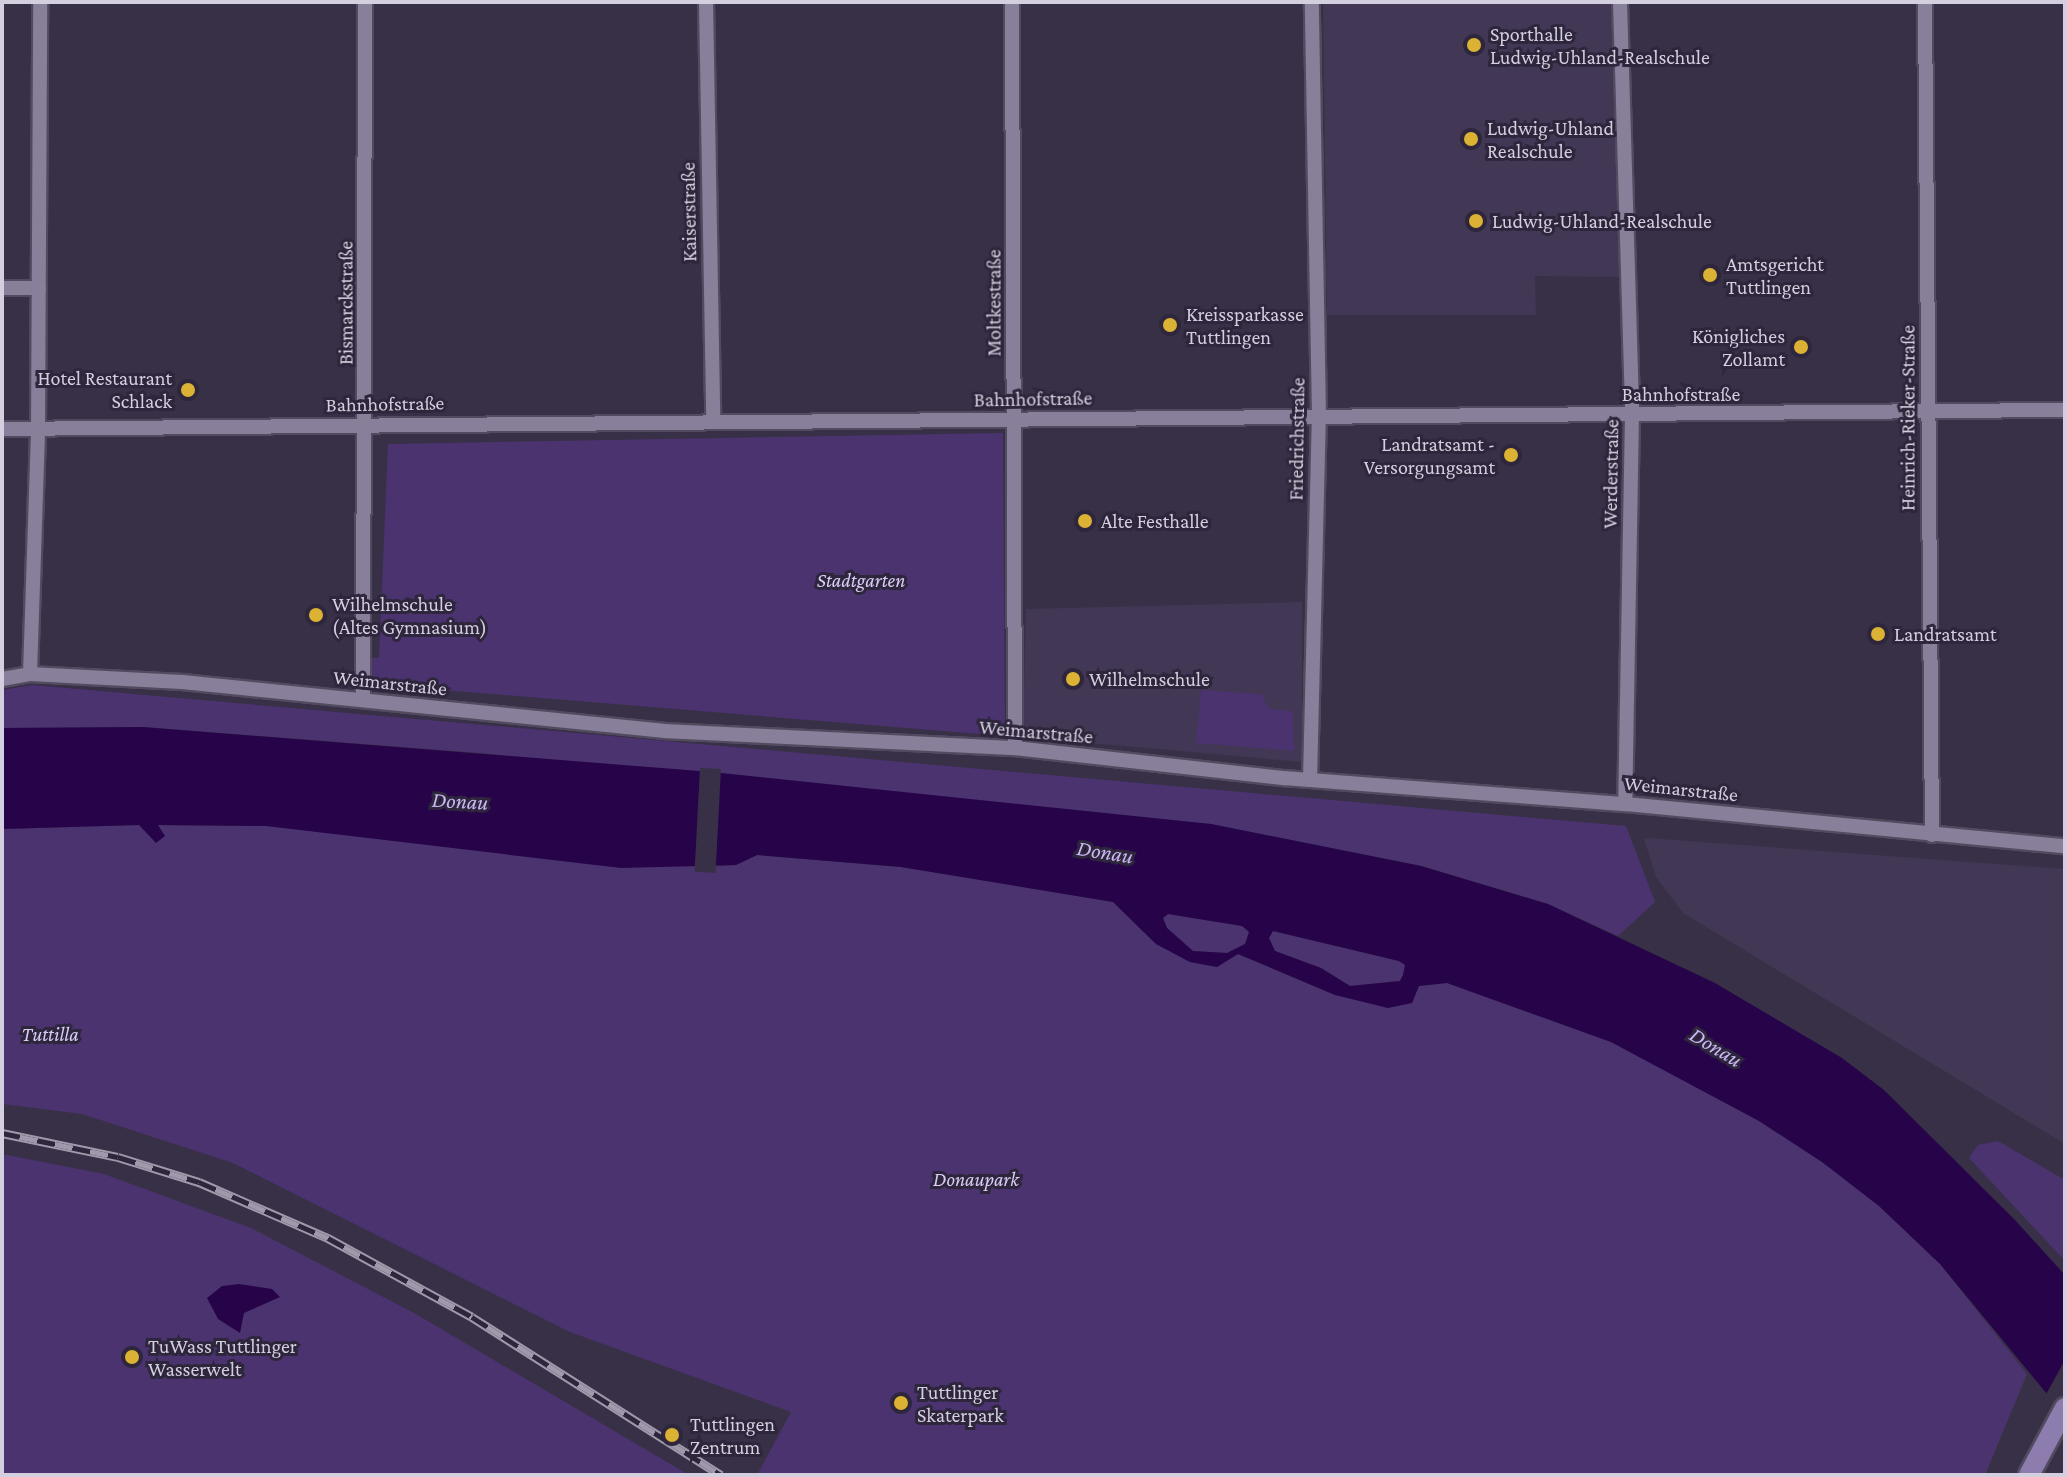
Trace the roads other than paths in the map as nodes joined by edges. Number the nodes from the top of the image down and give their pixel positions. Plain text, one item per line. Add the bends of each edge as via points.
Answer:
1 (40, 2) edge
2 (365, 2) edge
3 (706, 2) edge
4 (1012, 2) edge
5 (1312, 2) edge
6 (1620, 2) edge
7 (1925, 2) edge
8 (2, 288) edge
9 (39, 288) junction
10 (2065, 410) edge
11 (1928, 413) junction
12 (1632, 414) junction
13 (1319, 417) junction
14 (1015, 420) junction
15 (713, 421) junction
16 (367, 425) junction
17 (2, 429) edge
18 (38, 429) junction
19 (30, 674) junction
20 (2, 679) edge
21 (363, 700) junction
22 (1015, 748) junction
23 (1310, 780) junction
24 (1625, 804) junction
25 (1932, 835) junction
26 (2065, 846) edge
27 (2065, 1408) edge
28 (2032, 1469) edge

1 - 9 street
2 - 16 street, Bismarckstraße
3 - 15 street, Kaiserstraße
4 - 14 street, Moltkestraße
5 - 13 street, Friedrichstraße
6 - 12 street, Werderstraße
7 - 11 street, Heinrich-Rieker-Straße
8 - 9 street
9 - 18 street
10 - 11 street, Bahnhofstraße
11 - 12 street, Bahnhofstraße
11 - 25 street, Heinrich-Rieker-Straße
12 - 13 street, Bahnhofstraße
12 - 24 street, Werderstraße
13 - 14 street, Bahnhofstraße
13 - 23 street, Friedrichstraße
14 - 15 street, Bahnhofstraße
14 - 22 street, Moltkestraße
15 - 16 street, Bahnhofstraße
16 - 18 street, Bahnhofstraße
16 - 21 street, Bismarckstraße
17 - 18 street, Bahnhofstraße
18 - 19 street
19 - 20 street, Weimarstraße
19 - 21 street, Weimarstraße
21 - 22 street, Weimarstraße via 666,731
22 - 23 street, Weimarstraße
23 - 24 street, Weimarstraße
24 - 25 street, Weimarstraße
25 - 26 street, Weimarstraße
27 - 28 main road

